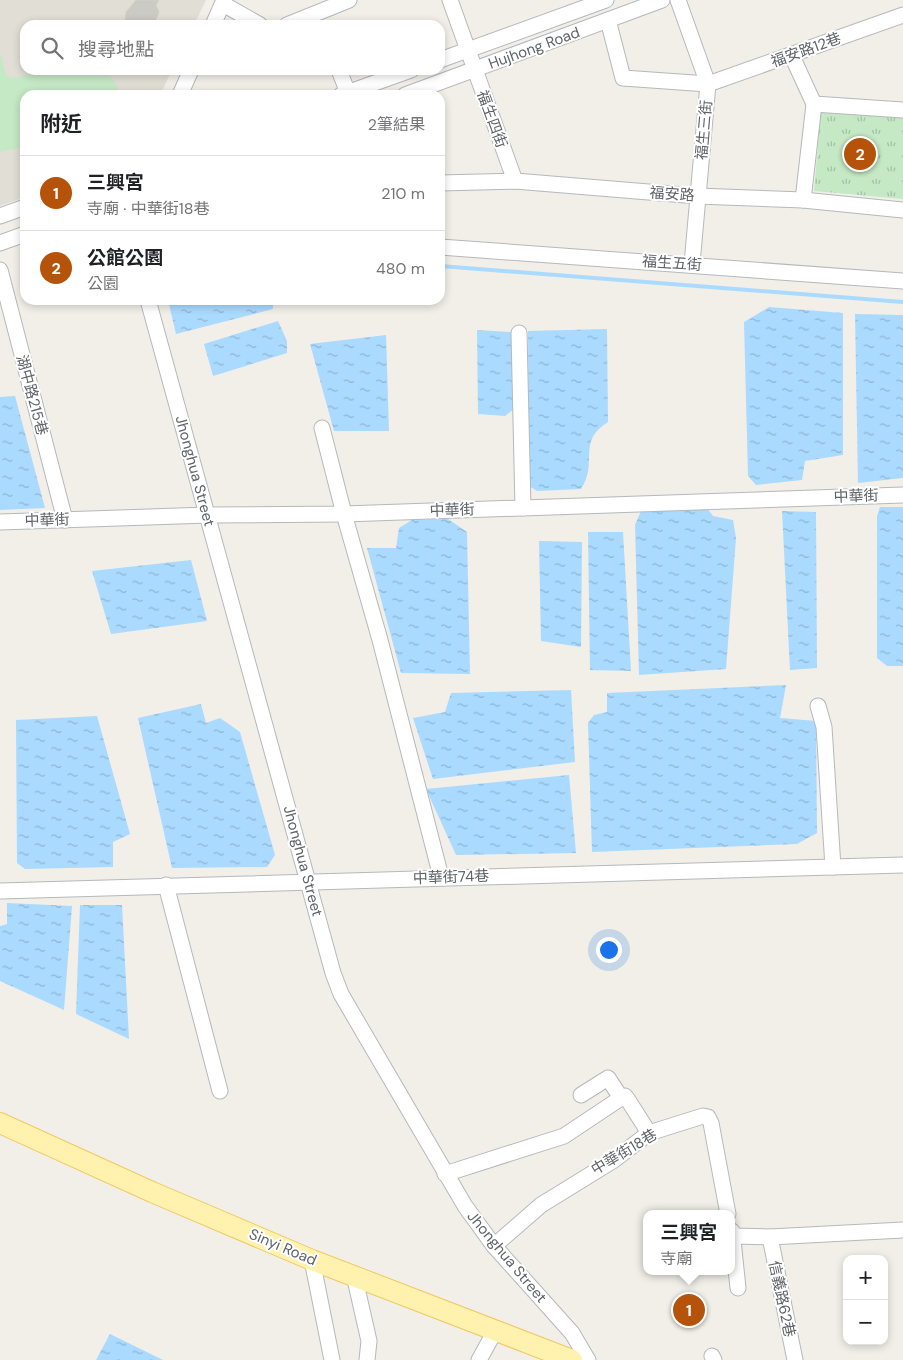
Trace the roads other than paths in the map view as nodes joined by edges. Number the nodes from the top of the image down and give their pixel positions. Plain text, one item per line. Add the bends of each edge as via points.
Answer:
1 (349, 0) edge
2 (450, 0) edge
3 (606, 0) edge
4 (662, 0) edge
5 (678, 0) edge
6 (223, 2) edge
7 (903, 15) edge
8 (214, 20) edge
9 (252, 20) edge
10 (299, 20) edge
11 (608, 20) junction
12 (469, 49) junction
13 (792, 56) junction
14 (445, 58) edge
15 (475, 70) junction
16 (189, 75) edge
17 (340, 75) edge
18 (397, 75) edge
19 (708, 84) junction
20 (182, 90) edge
21 (343, 90) edge
22 (355, 90) edge
23 (419, 90) edge
24 (814, 104) junction
25 (903, 110) edge
26 (515, 181) junction
27 (445, 183) edge
28 (697, 196) junction
29 (803, 200) junction
30 (20, 209) edge
31 (903, 210) edge
32 (0, 216) edge
33 (20, 236) edge
34 (0, 243) edge
35 (445, 247) edge
36 (692, 264) junction
37 (0, 270) edge
38 (903, 281) edge
39 (149, 305) edge
40 (519, 333) dead end
41 (322, 428) dead end
42 (903, 495) edge
43 (523, 508) junction
44 (344, 514) junction
45 (208, 515) junction
46 (65, 520) junction
47 (0, 522) edge
48 (818, 706) dead end
49 (903, 865) edge
50 (833, 867) junction
51 (441, 877) junction
52 (309, 883) junction
53 (166, 885) junction
54 (0, 891) edge
55 (220, 1091) dead end
56 (582, 1095) dead end
57 (621, 1098) junction
58 (0, 1123) edge
59 (649, 1133) junction
60 (445, 1174) junction
61 (727, 1210) edge
62 (903, 1230) edge
63 (735, 1234) edge
64 (770, 1238) junction
65 (494, 1246) junction
66 (312, 1260) junction
67 (735, 1261) edge
68 (354, 1275) junction
69 (738, 1288) dead end
70 (495, 1331) junction
71 (332, 1360) edge
72 (367, 1360) edge
73 (479, 1360) edge
74 (572, 1360) edge
75 (588, 1360) edge
76 (795, 1360) edge

1 - 10 street
2 - 12 street, 福生四街
3 - 12 street, Hujhong Road
4 - 11 street, Hujhong Road
5 - 19 street, 福生三街
6 - 8 street
6 - 9 street
7 - 13 street, 福安路12巷
11 - 15 street, Hujhong Road
11 - 19 street via 623,78
12 - 14 street, Hujhong Road
12 - 15 street, 福生四街
13 - 19 street, 福安路12巷
13 - 24 street
15 - 23 street, Hujhong Road
15 - 26 street, 福生四街
16 - 20 street
17 - 21 street
18 - 22 street
19 - 28 street, 福生三街
24 - 25 street
24 - 29 street
26 - 27 street, 福安路
26 - 28 street, 福安路
28 - 29 street, 福安路
28 - 36 street, 福生三街
29 - 31 street, 福安路
30 - 32 street
33 - 34 street
35 - 36 street, 福生五街
36 - 38 street, 福生五街
37 - 46 street, 湖中路215巷
39 - 45 street, Jhonghua Street
40 - 43 street
41 - 44 street
42 - 43 street, 中華街
43 - 44 street, 中華街
44 - 45 street, 中華街
44 - 51 street
45 - 46 street, 中華街
45 - 52 street, Jhonghua Street
46 - 47 street, 中華街
48 - 50 street via 824,726
49 - 50 street, 中華街74巷
50 - 51 street, 中華街74巷
51 - 52 street, 中華街74巷
52 - 53 street, 中華街74巷
52 - 60 street, Jhonghua Street via 341,994
53 - 54 street, 中華街74巷
53 - 55 street
56 - 57 street via 608,1078
57 - 59 street via 624,1096 628,1100
57 - 60 street via 564,1136
58 - 66 main road, Sinyi Road
59 - 61 street, 中華街18巷 via 708,1117
59 - 65 street, 中華街18巷 via 614,1160 541,1205
60 - 65 street, Jhonghua Street
62 - 64 street
63 - 64 street
64 - 76 street, 信義路62巷
65 - 75 street, Jhonghua Street via 572,1333
66 - 68 main road, Sinyi Road
66 - 71 street
67 - 69 street
68 - 70 main road, Sinyi Road
68 - 72 street via 369,1341
70 - 73 street
70 - 74 main road, Sinyi Road

